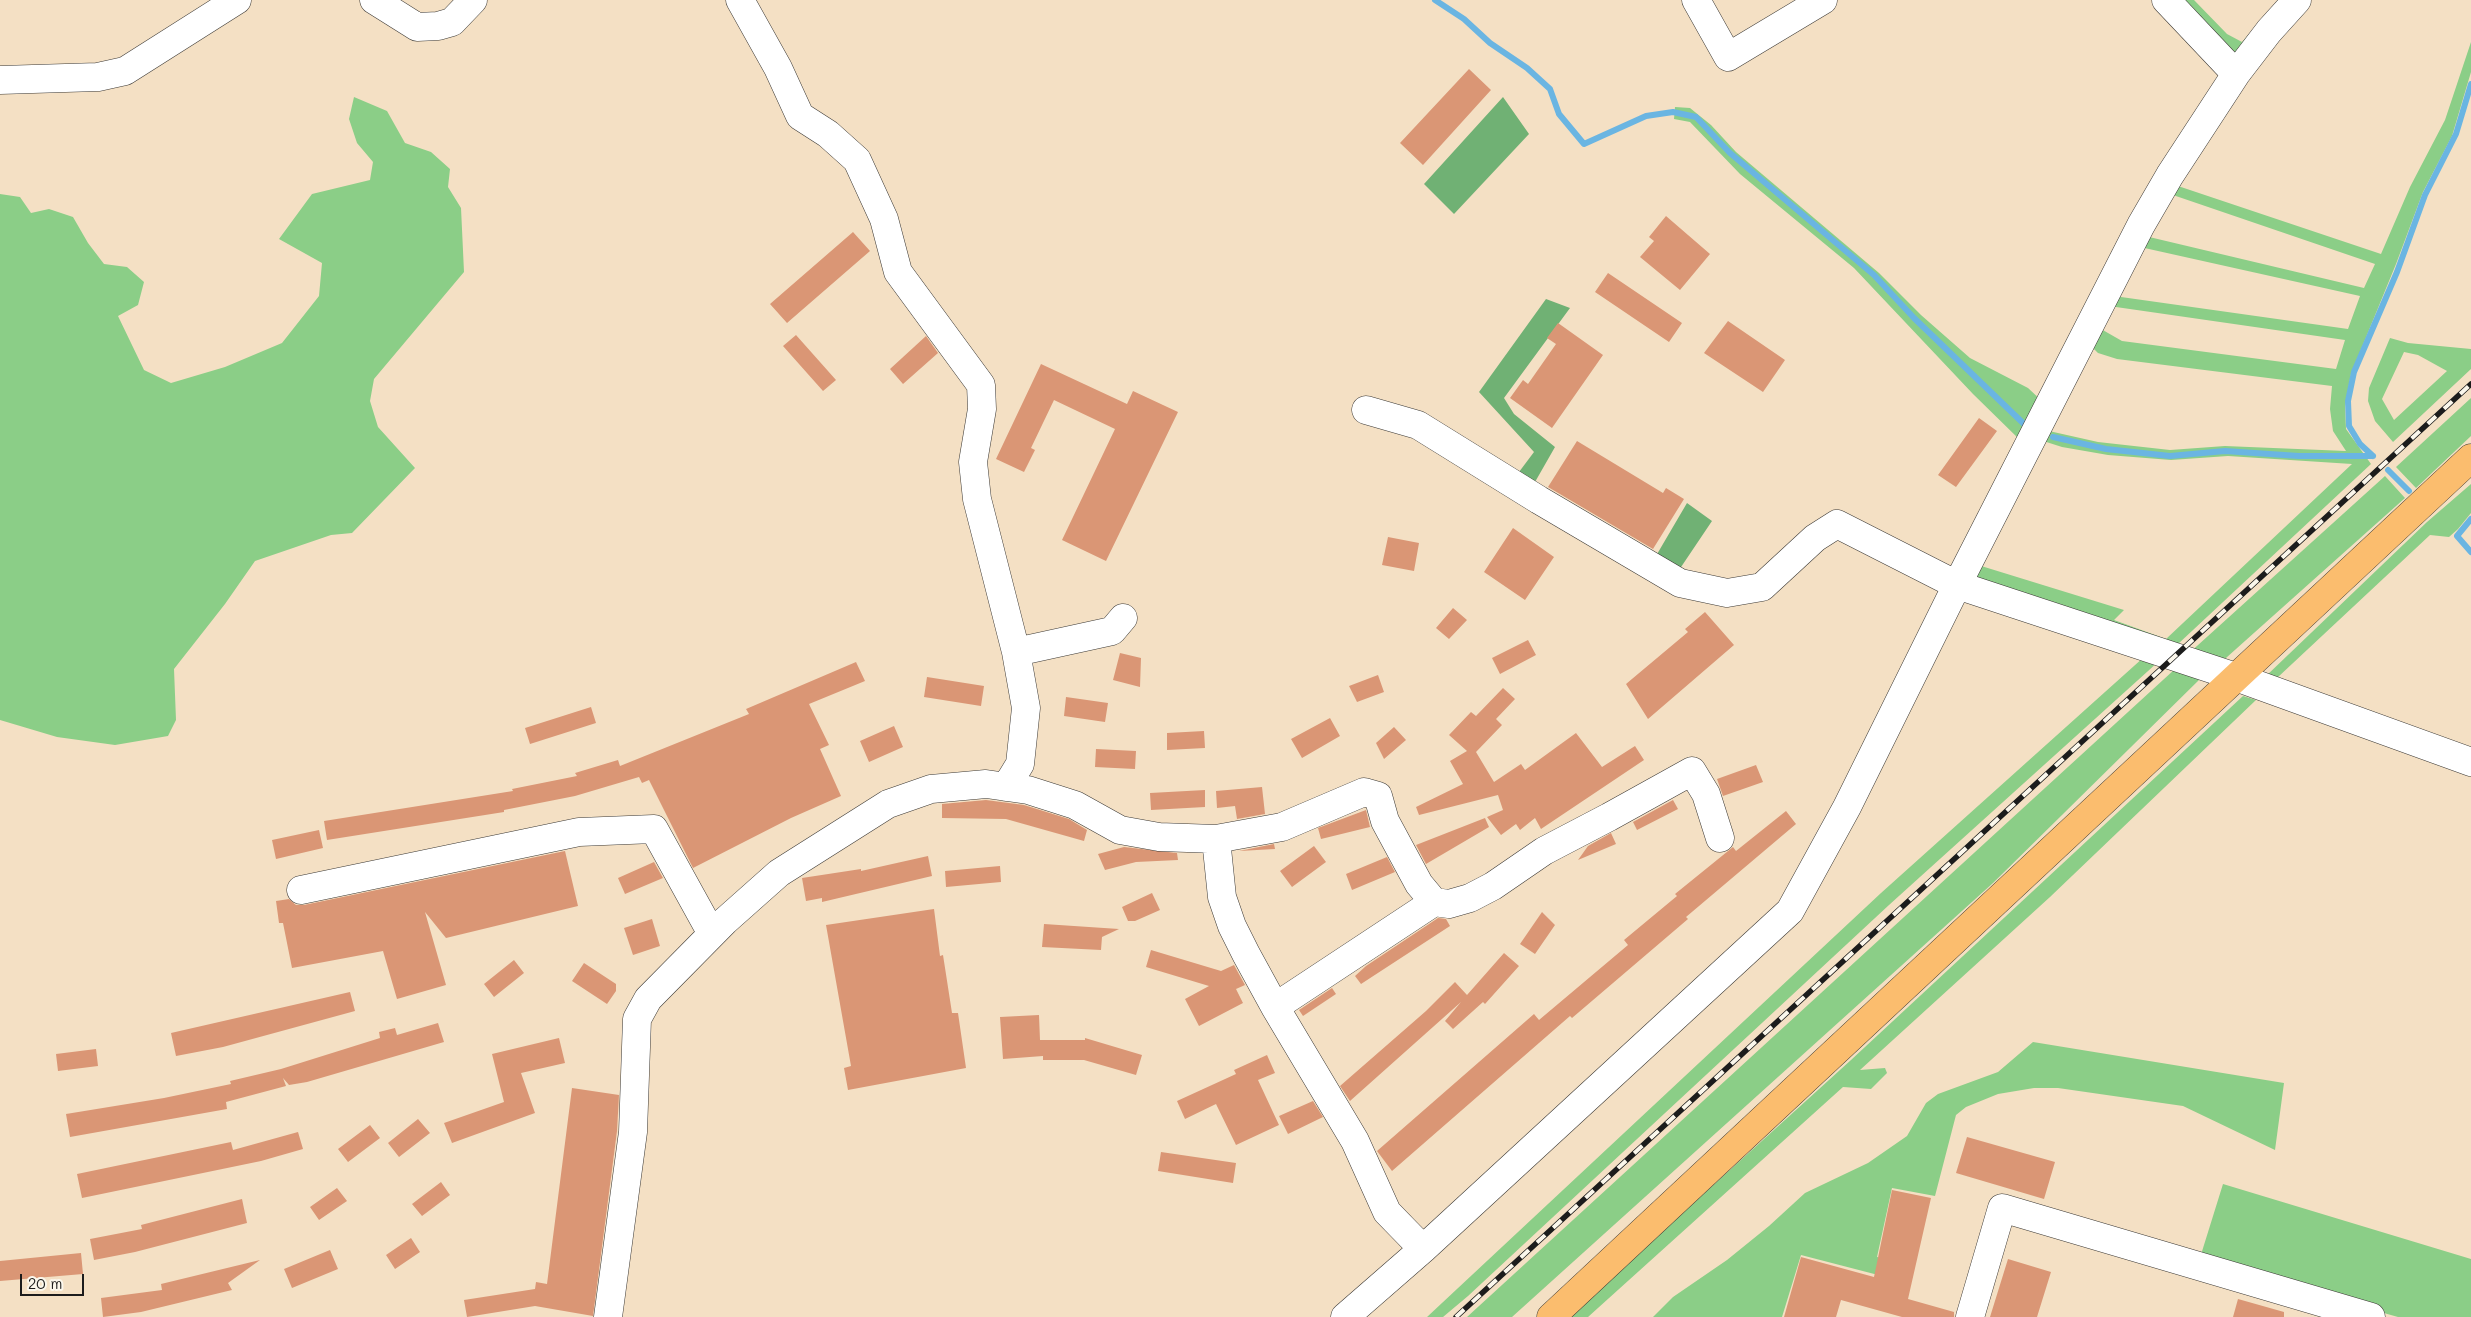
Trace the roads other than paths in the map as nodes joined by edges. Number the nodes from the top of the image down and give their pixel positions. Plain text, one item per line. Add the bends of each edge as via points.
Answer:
1 (237, 0) edge
2 (374, 0) edge
3 (473, 0) edge
4 (740, 0) edge
5 (1696, 0) edge
6 (1823, 0) edge
7 (2166, 0) edge
8 (2297, 0) edge
9 (2236, 74) junction
10 (0, 80) edge
11 (1366, 410) dead end
12 (2471, 458) edge
13 (1957, 585) junction
14 (1123, 618) dead end
15 (1016, 652) junction
16 (2236, 677) junction
17 (2471, 762) edge
18 (1006, 787) junction
19 (1720, 838) dead end
20 (1216, 839) junction
21 (301, 890) dead end
22 (1434, 902) junction
23 (712, 934) junction
24 (1275, 1007) junction
25 (1422, 1249) junction
26 (608, 1317) edge
27 (1345, 1317) edge
28 (1551, 1317) edge
29 (1970, 1317) edge
30 (2371, 1317) edge

1 - 10 street via 125,71 98,77
2 - 3 street via 417,27 452,22
4 - 15 street via 778,68 800,116 828,134 856,160 884,219 898,272 981,385 982,409 973,462 977,499
5 - 6 street via 1728,57
7 - 9 street
8 - 9 street
9 - 13 street via 2141,225
11 - 13 street via 1418,426 1680,583 1727,593 1762,587 1815,538 1837,524
12 - 16 main road
13 - 16 street
13 - 25 street via 1847,807 1790,911
14 - 15 street via 1112,631
15 - 18 street via 1026,708 1020,764
16 - 17 street
16 - 28 main road
18 - 20 street via 1028,790 1076,805 1120,830 1159,837
18 - 23 street via 986,784 931,789 888,804 779,873
19 - 22 street via 1706,794 1692,771 1544,851 1470,898 1449,904
20 - 22 street via 1282,827 1364,792 1378,796 1385,821 1419,884
20 - 24 street via 1222,897 1232,926
21 - 23 street via 579,832 654,829
22 - 24 street
23 - 26 street via 648,999 637,1019 633,1132
24 - 25 street via 1355,1141 1387,1212
25 - 27 street
29 - 30 street via 2002,1208

